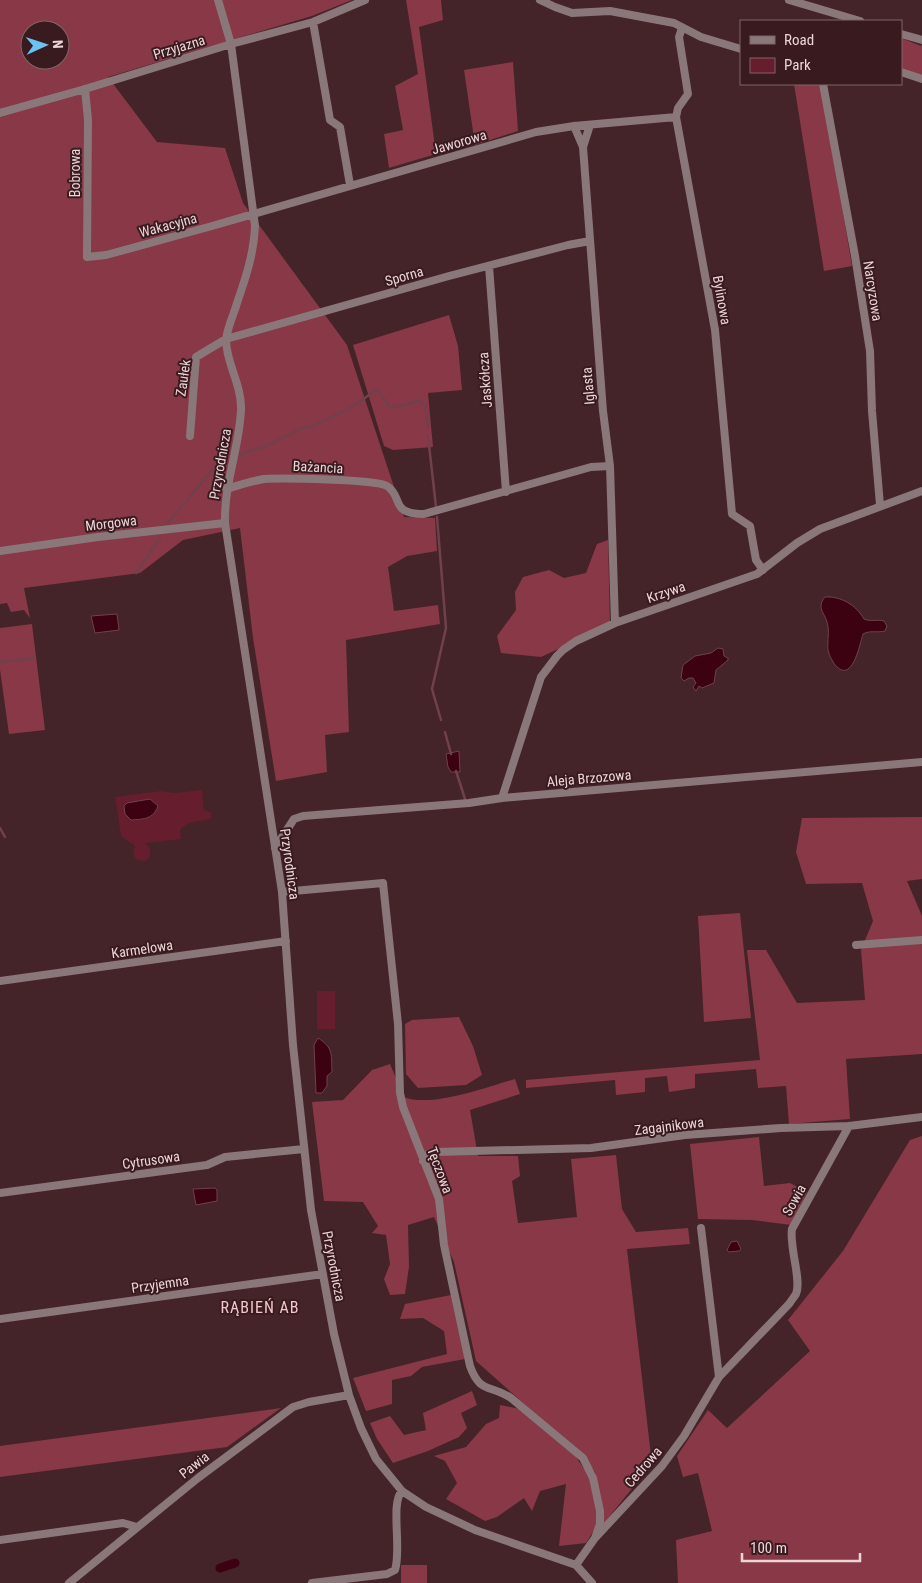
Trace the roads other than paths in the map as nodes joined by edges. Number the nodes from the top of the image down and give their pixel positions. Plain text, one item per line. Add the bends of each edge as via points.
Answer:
1 (218, 0) edge
2 (364, 0) edge
3 (540, 0) edge
4 (789, 0) edge
5 (857, 20) edge
6 (313, 22) junction
7 (682, 28) junction
8 (902, 34) edge
9 (922, 40) edge
10 (231, 44) junction
11 (740, 49) edge
12 (902, 72) edge
13 (922, 79) edge
14 (823, 85) edge
15 (85, 89) junction
16 (0, 113) edge
17 (676, 117) junction
18 (590, 125) junction
19 (574, 126) junction
20 (583, 147) junction
21 (350, 185) junction
22 (254, 214) junction
23 (590, 241) junction
24 (87, 257) joint
25 (489, 266) junction
26 (226, 339) junction
27 (190, 436) dead end
28 (610, 466) junction
29 (226, 489) junction
30 (922, 491) edge
31 (506, 492) junction
32 (880, 505) junction
33 (225, 524) junction
34 (0, 552) edge
35 (763, 570) junction
36 (615, 623) junction
37 (922, 762) edge
38 (502, 798) junction
39 (275, 848) junction
40 (282, 892) junction
41 (922, 940) edge
42 (286, 941) junction
43 (856, 944) dead end
44 (0, 981) edge
45 (922, 1117) edge
46 (849, 1126) junction
47 (304, 1149) junction
48 (422, 1161) junction
49 (0, 1193) edge
50 (701, 1228) dead end
51 (322, 1274) junction
52 (796, 1293) joint
53 (0, 1319) edge
54 (719, 1377) junction
55 (349, 1395) junction
56 (402, 1491) junction
57 (137, 1527) junction
58 (595, 1538) junction
59 (0, 1540) edge
60 (576, 1565) junction
61 (69, 1583) edge
62 (312, 1583) edge
63 (592, 1583) edge

1 - 10 street, Przyrodnicza
2 - 6 street, Przyjazna
3 - 7 street via 564,11 610,11 674,23
4 - 5 street
6 - 10 street, Przyjazna
6 - 21 street via 330,120 340,127
7 - 11 street
7 - 17 street via 679,37 688,94
8 - 9 street
10 - 15 street, Przyjazna
10 - 22 street, Przyrodnicza
12 - 13 street
14 - 32 street, Narcyzowa via 870,351
15 - 16 street, Przyjazna
15 - 24 street, Bobrowa via 88,120
17 - 18 street, Jaworowa
17 - 35 street, Bylinowa via 716,330 732,514 750,526 756,560
18 - 19 street, Jaworowa
18 - 20 street, Iglasta
19 - 20 street, Iglasta
19 - 21 street, Jaworowa via 536,132
20 - 23 street, Iglasta
21 - 22 street, Jaworowa
22 - 24 street, Wakacyjna via 106,255
22 - 26 street, Przyrodnicza via 252,256
23 - 25 street, Sporna
23 - 28 street, Iglasta
25 - 26 street, Sporna
25 - 31 street, Jaskółcza
26 - 27 street, Zaułek via 196,357
26 - 29 street, Przyrodnicza via 241,408
28 - 31 street via 591,467
28 - 36 street, Iglasta
29 - 31 street, Bażancia via 273,479 370,482 386,486 398,504 413,514 424,514
29 - 33 street, Przyrodnicza
30 - 32 street, Krzywa
32 - 35 street, Krzywa via 820,529
33 - 34 street, Morgowa via 98,537
33 - 39 street, Przyrodnicza
35 - 36 street, Krzywa
36 - 38 street, Krzywa via 576,641 546,668
37 - 38 street, Aleja Brzozowa
38 - 39 street, Aleja Brzozowa via 469,804 303,816 294,819
39 - 40 street, Przyrodnicza
40 - 42 street, Przyrodnicza
40 - 48 street, Tęczowa via 383,883 398,1024 400,1093
41 - 43 street
42 - 44 street, Karmelowa
42 - 47 street, Przyrodnicza
45 - 46 street, Zagajnikowa
46 - 48 street, Zagajnikowa via 685,1135 591,1148 436,1152 428,1154
46 - 52 street, Sowia via 792,1229 790,1237 798,1284
47 - 49 street, Cytrusowa
47 - 51 street, Przyrodnicza via 310,1210
48 - 58 street, Tęczowa via 439,1199 449,1269 475,1379 503,1392 583,1458 593,1478 600,1511
50 - 54 street
51 - 53 street, Przyjemna
51 - 55 street, Przyrodnicza
52 - 54 street, Cedrowa
54 - 58 street, Cedrowa via 662,1466
55 - 56 street, Przyrodnicza via 376,1459
55 - 57 street, Pawia via 292,1407
56 - 60 street, Przyrodnicza via 426,1507 476,1530
56 - 62 street via 396,1503 398,1561 395,1570 387,1574
57 - 59 street via 123,1523
57 - 61 street, Pawia
58 - 60 street, Cedrowa
60 - 63 street

